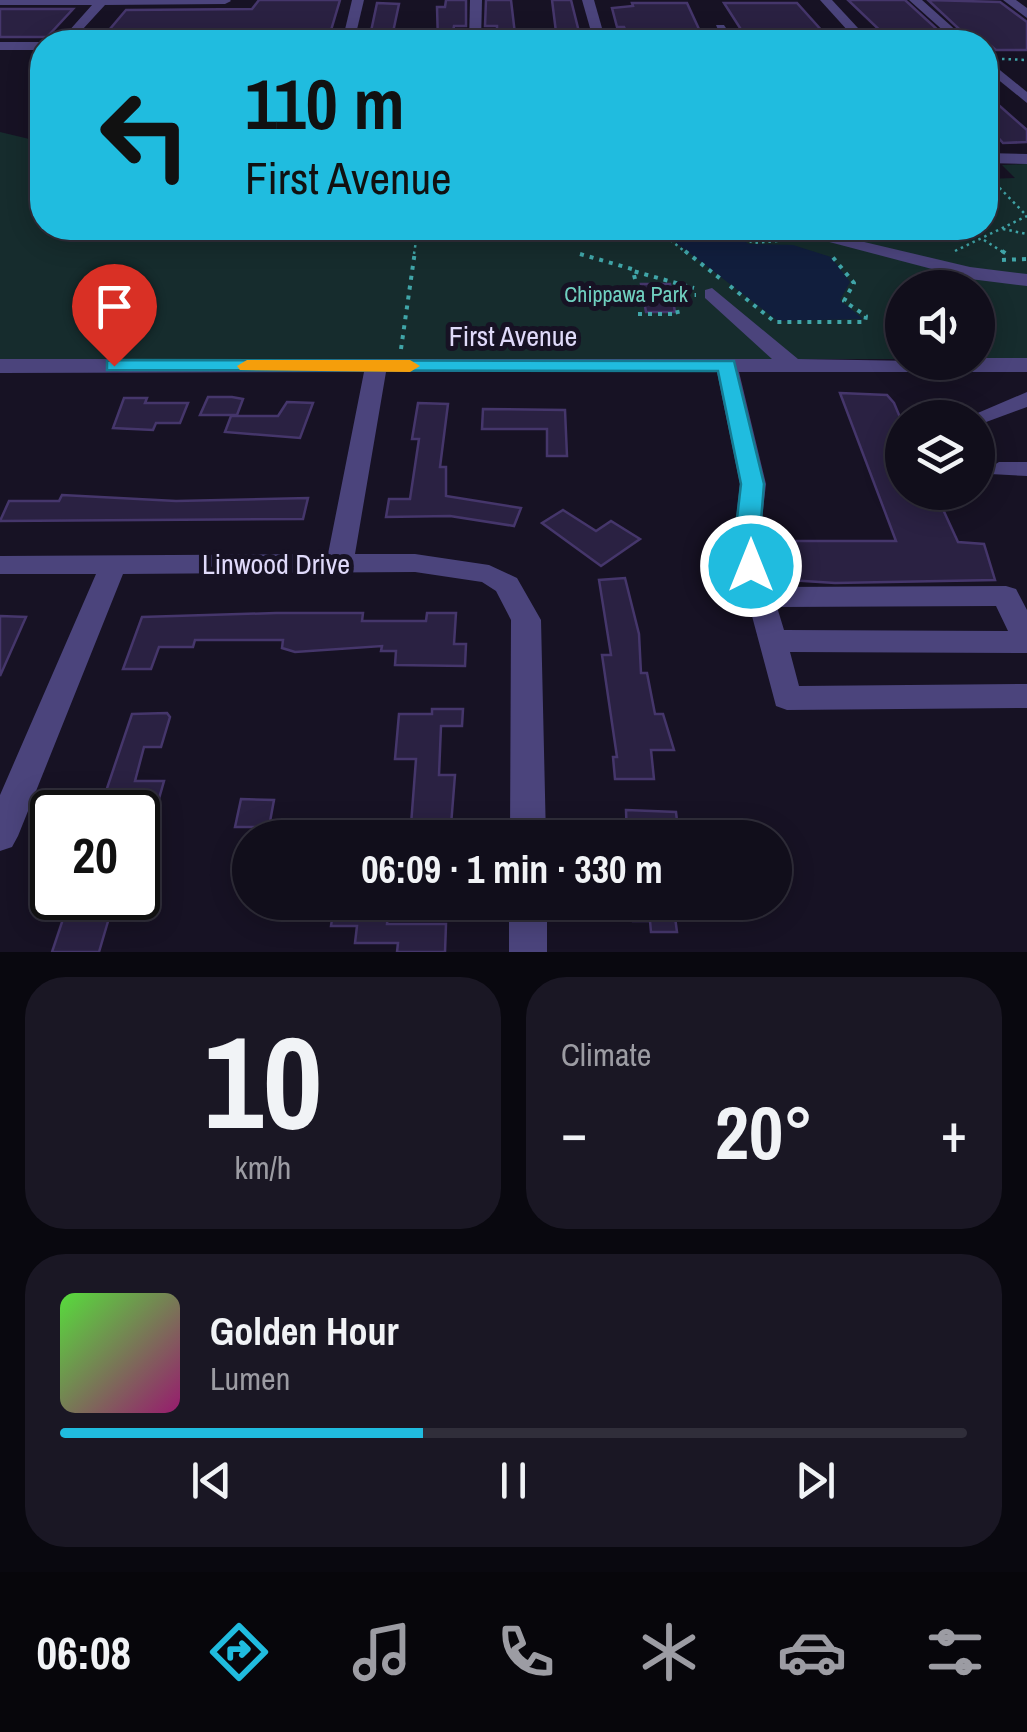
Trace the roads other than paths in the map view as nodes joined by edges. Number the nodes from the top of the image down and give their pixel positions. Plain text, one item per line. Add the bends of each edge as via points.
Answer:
1 (358, 0) edge
2 (476, 0) edge
3 (588, 0) edge
4 (826, 0) edge
5 (915, 0) edge
6 (1009, 0) edge
7 (102, 1) edge
8 (224, 1) edge
9 (0, 2) edge
10 (1027, 14) edge
11 (76, 30) edge
12 (351, 30) edge
13 (475, 30) edge
14 (597, 30) edge
15 (854, 30) edge
16 (949, 30) edge
17 (30, 47) edge
18 (2, 48) edge
19 (998, 74) edge
20 (1027, 100) edge
21 (998, 158) edge
22 (1027, 159) edge
23 (814, 240) edge
24 (1027, 280) edge
25 (702, 293) road end
26 (792, 365) junction
27 (1000, 365) junction
28 (1027, 365) edge
29 (0, 366) edge
30 (386, 366) junction
31 (727, 366) junction
32 (1027, 378) edge
33 (1027, 399) edge
34 (995, 411) edge
35 (999, 469) dead end
36 (1027, 469) edge
37 (340, 563) junction
38 (0, 565) edge
39 (113, 565) junction
40 (760, 597) junction
41 (773, 641) junction
42 (1027, 641) edge
43 (1027, 696) edge
44 (528, 820) edge
45 (0, 836) edge
46 (528, 920) edge
47 (528, 952) edge

1 - 12 street
2 - 13 street
3 - 14 street
4 - 15 street
5 - 16 street
6 - 10 street
7 - 8 street
7 - 9 street
7 - 11 street
17 - 18 street
19 - 20 street
21 - 22 street
23 - 24 street
25 - 26 street
26 - 27 street, First Avenue
26 - 31 street, First Avenue
27 - 28 street, First Avenue
27 - 32 street
29 - 30 street, First Avenue
30 - 31 street, First Avenue
30 - 37 street
31 - 40 street via 753,484 746,545
33 - 34 street
35 - 36 street
37 - 39 street, Linwood Drive
37 - 44 street, Linwood Drive via 414,563 488,574 508,585 526,620
38 - 39 street, Linwood Drive
39 - 45 street
40 - 41 street
40 - 42 street via 1006,596
41 - 42 street
41 - 43 street via 788,698
46 - 47 street

